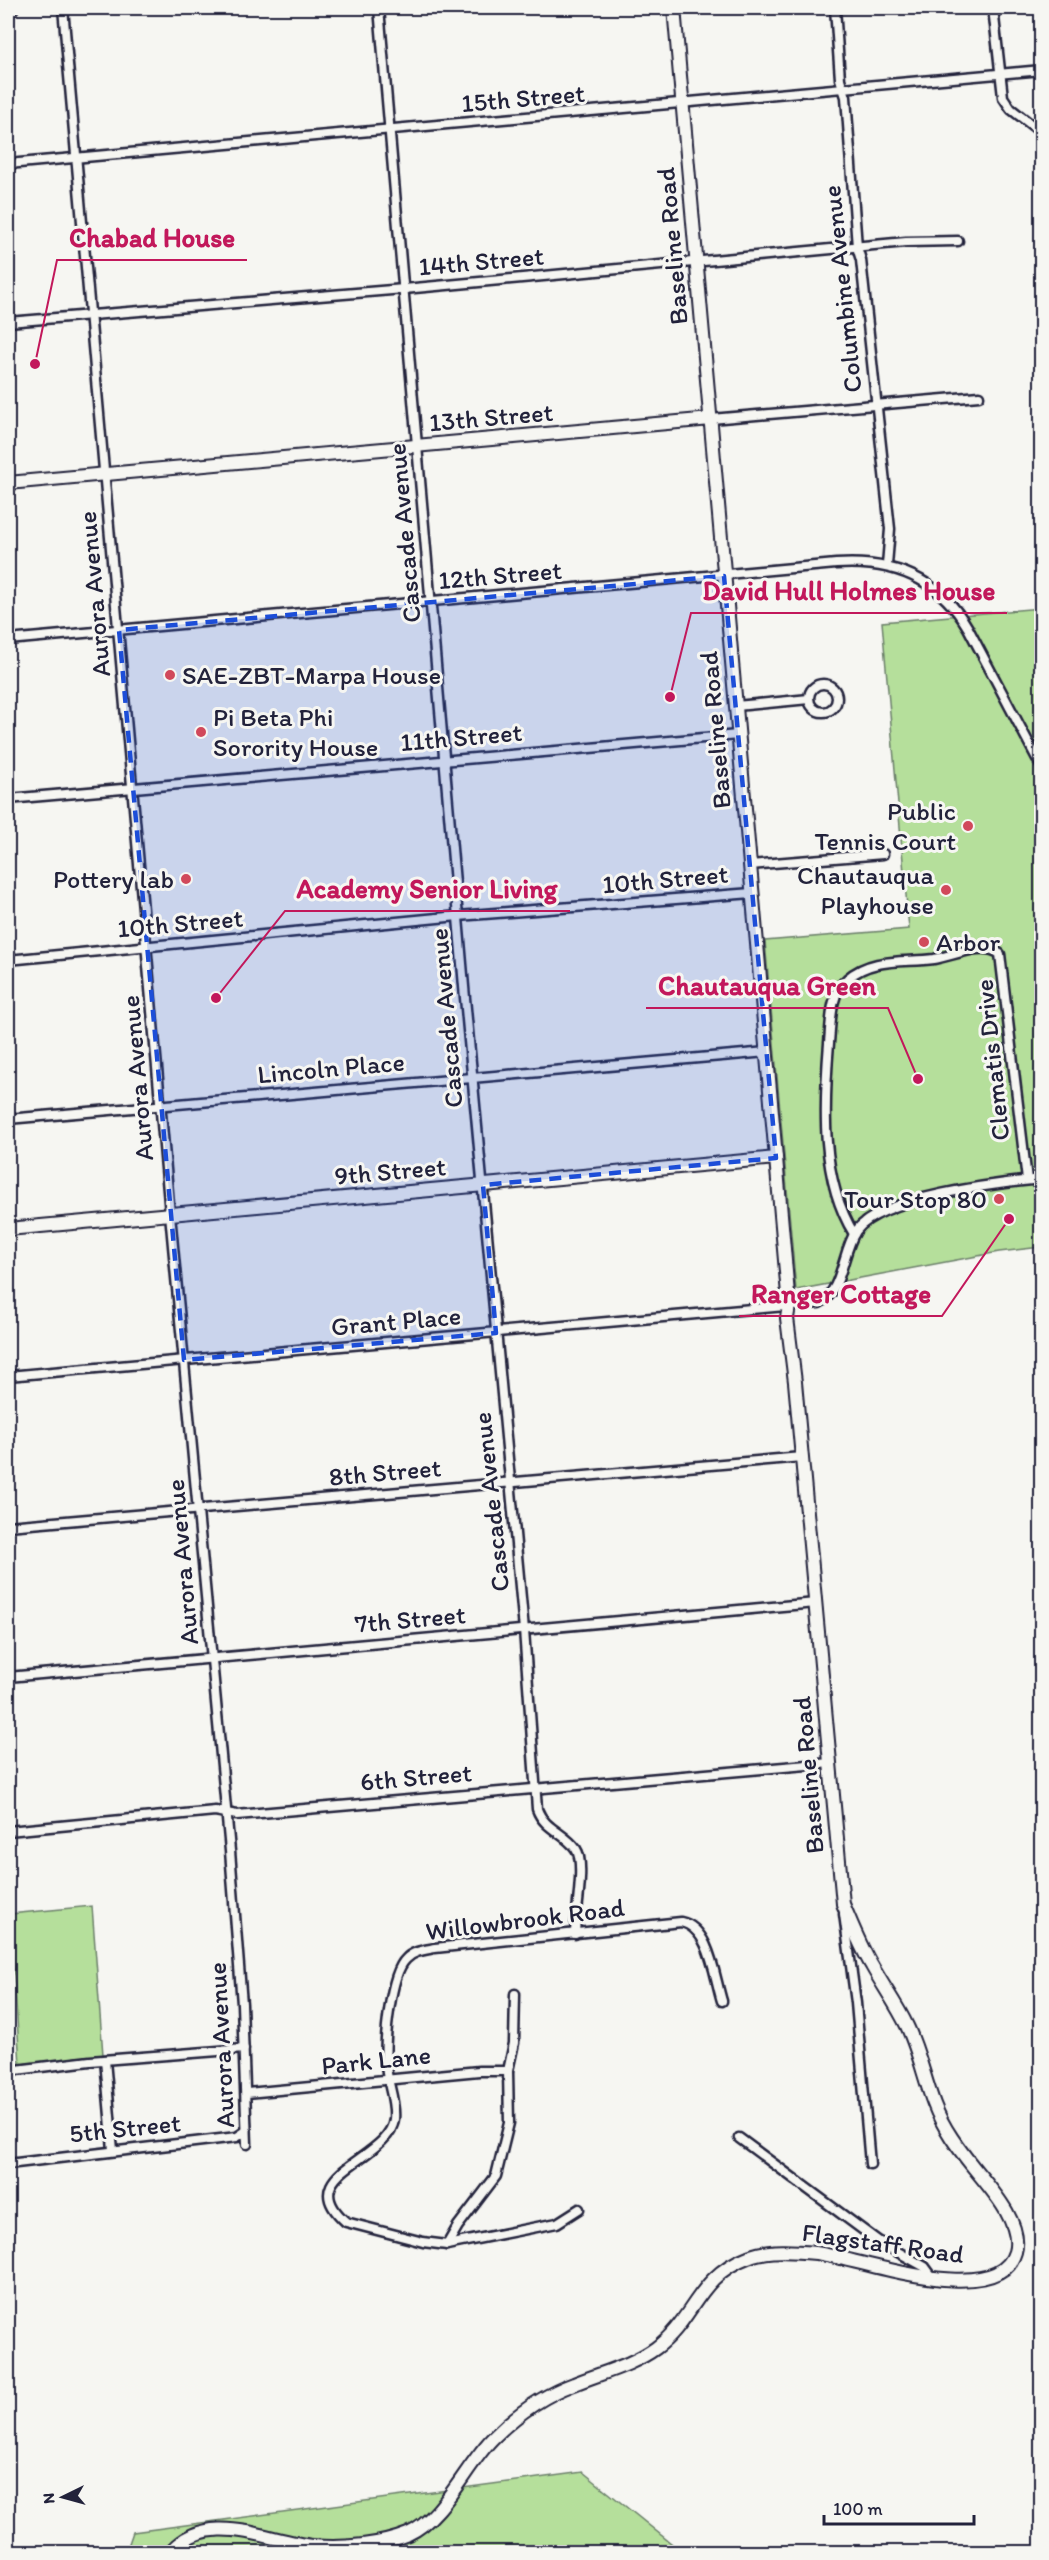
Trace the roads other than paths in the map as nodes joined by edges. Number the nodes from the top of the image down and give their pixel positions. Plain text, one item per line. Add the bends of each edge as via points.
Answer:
1 (8, 8) edge
2 (14, 8) edge
3 (63, 8) edge
4 (380, 8) edge
5 (674, 8) edge
6 (835, 8) edge
7 (993, 8) edge
8 (1041, 70) edge
9 (1000, 74) junction
10 (844, 89) junction
11 (682, 104) junction
12 (390, 131) junction
13 (1041, 133) edge
14 (78, 158) junction
15 (8, 164) edge
16 (958, 241) dead end
17 (857, 247) junction
18 (696, 262) junction
19 (404, 289) junction
20 (91, 314) junction
21 (8, 322) edge
22 (979, 396) dead end
23 (875, 404) junction
24 (711, 419) junction
25 (418, 446) junction
26 (104, 474) junction
27 (8, 483) edge
28 (887, 565) junction
29 (724, 576) junction
30 (430, 602) junction
31 (119, 630) junction
32 (8, 640) edge
33 (809, 699) dead end
34 (736, 706) junction
35 (738, 735) junction
36 (445, 759) junction
37 (1041, 768) edge
38 (133, 789) junction
39 (8, 799) edge
40 (883, 854) dead end
41 (750, 865) junction
42 (752, 893) junction
43 (458, 916) junction
44 (146, 947) junction
45 (8, 960) edge
46 (767, 1052) junction
47 (472, 1076) junction
48 (160, 1105) junction
49 (8, 1119) edge
50 (776, 1158) junction
51 (1041, 1179) edge
52 (1027, 1180) junction
53 (483, 1185) junction
54 (170, 1214) junction
55 (8, 1229) edge
56 (854, 1234) junction
57 (789, 1306) junction
58 (496, 1333) junction
59 (184, 1360) junction
60 (8, 1376) edge
61 (802, 1457) junction
62 (510, 1482) junction
63 (198, 1509) junction
64 (8, 1526) edge
65 (816, 1603) junction
66 (524, 1630) junction
67 (212, 1659) junction
68 (8, 1677) edge
69 (830, 1763) junction
70 (536, 1787) junction
71 (226, 1813) junction
72 (8, 1831) edge
73 (843, 1904) junction
74 (575, 1934) junction
75 (515, 1994) dead end
76 (722, 2001) dead end
77 (244, 2049) junction
78 (105, 2060) junction
79 (8, 2071) edge
80 (508, 2071) junction
81 (388, 2080) junction
82 (247, 2093) junction
83 (246, 2131) junction
84 (739, 2138) dead end
85 (247, 2144) dead end
86 (112, 2150) junction
87 (8, 2164) edge
88 (870, 2164) dead end
89 (579, 2209) dead end
90 (447, 2245) junction
91 (933, 2278) junction
92 (170, 2553) edge

1 - 2 street
3 - 14 street, Aurora Avenue
4 - 12 street, Cascade Avenue
5 - 11 street, Baseline Road
6 - 10 street, Columbine Avenue
7 - 9 street
8 - 9 street, 15th Street
9 - 10 street, 15th Street
9 - 13 street via 1000,88 1007,103
10 - 11 street, 15th Street
10 - 17 street, Columbine Avenue
11 - 12 street, 15th Street
11 - 18 street, Baseline Road
12 - 14 street, 15th Street
12 - 19 street, Cascade Avenue
14 - 15 street, 15th Street
14 - 20 street, Aurora Avenue
16 - 17 street, 14th Street
17 - 18 street, 14th Street
17 - 23 street, Columbine Avenue
18 - 19 street, 14th Street
18 - 24 street, Baseline Road
19 - 20 street, 14th Street
19 - 25 street, Cascade Avenue
20 - 21 street, 14th Street
20 - 26 street, Aurora Avenue
22 - 23 street, 13th Street
23 - 24 street, 13th Street
23 - 28 street, Columbine Avenue via 890,529
24 - 25 street, 13th Street
24 - 29 street, Baseline Road
25 - 26 street, 13th Street
25 - 30 street, Cascade Avenue
26 - 27 street, 13th Street
26 - 31 street, Aurora Avenue
28 - 29 street, 12th Street via 857,562
28 - 37 street, 12th Street via 922,581 960,615
29 - 30 street, 12th Street
29 - 34 street, Baseline Road
30 - 31 street, 12th Street
30 - 36 street, Cascade Avenue
31 - 32 street, 12th Street
31 - 38 street, Aurora Avenue
33 - 34 street
34 - 35 street, Baseline Road
35 - 36 street, 11th Street
35 - 41 street, Baseline Road
36 - 38 street, 11th Street
36 - 43 street, Cascade Avenue
38 - 39 street, 11th Street
38 - 44 street, Aurora Avenue
40 - 41 street, 10th Street
41 - 42 street, Baseline Road
42 - 43 street, 10th Street
42 - 46 street, Baseline Road
43 - 44 street, 10th Street
43 - 47 street, Cascade Avenue
44 - 45 street, 10th Street
44 - 48 street, Aurora Avenue
46 - 47 street, Lincoln Place
46 - 50 street, Baseline Road
47 - 48 street, Lincoln Place
47 - 53 street, Cascade Avenue
48 - 49 street, Lincoln Place
48 - 54 street, Aurora Avenue
50 - 53 street, 9th Street
50 - 57 street, Baseline Road
51 - 52 street
52 - 56 street via 895,1206 867,1220
52 - 56 street, Clematis Drive via 1002,961 995,950 870,966 847,979 837,992 827,1071 826,1128 840,1202
53 - 54 street, 9th Street
53 - 58 street, Cascade Avenue
54 - 55 street, 9th Street
54 - 59 street, Aurora Avenue
56 - 57 street, Grant Place via 827,1297 820,1302
57 - 58 street, Grant Place
57 - 61 street, Baseline Road via 787,1318
58 - 59 street, Grant Place
58 - 62 street, Cascade Avenue
59 - 60 street, Grant Place
59 - 63 street, Aurora Avenue
61 - 62 street, 8th Street
61 - 65 street, Baseline Road
62 - 63 street, 8th Street
62 - 66 street, Cascade Avenue
63 - 64 street, 8th Street
63 - 67 street, Aurora Avenue
65 - 66 street, 7th Street
65 - 69 street, Baseline Road
66 - 67 street, 7th Street
66 - 70 street, Cascade Avenue
67 - 68 street, 7th Street
67 - 71 street, Aurora Avenue
69 - 70 street, 6th Street
69 - 73 street, Baseline Road
70 - 71 street, 6th Street
70 - 74 street, Cascade Avenue via 541,1820 575,1848 580,1861
71 - 72 street, 6th Street via 213,1811
71 - 77 street, Aurora Avenue
73 - 88 street, Baseline Road
73 - 91 street, Flagstaff Road via 857,1938 906,2024 944,2126 993,2191 1014,2229 1016,2247 1004,2269 978,2279
74 - 76 street, Willowbrook Road via 689,1923 702,1935
74 - 81 street, Willowbrook Road via 435,1948 405,1959 395,1977 386,2047
75 - 80 street via 514,2043
77 - 78 street
77 - 82 street, Aurora Avenue
78 - 79 street
78 - 86 street
80 - 81 street, Park Lane
80 - 90 street via 510,2123 496,2176
81 - 82 street, Park Lane
81 - 90 street, Willowbrook Road via 394,2110 391,2130 335,2178 329,2190 331,2206 346,2222
82 - 83 street, Aurora Avenue
83 - 85 street, Aurora Avenue
83 - 86 street, 5th Street via 237,2136
84 - 91 street via 878,2241 925,2266
86 - 87 street, 5th Street
89 - 90 street via 547,2226
91 - 92 street, Flagstaff Road via 817,2253 777,2251 750,2256 726,2268 705,2286 659,2346 570,2385 523,2411 493,2438 434,2514 411,2532 366,2543 314,2546 222,2529 195,2534

